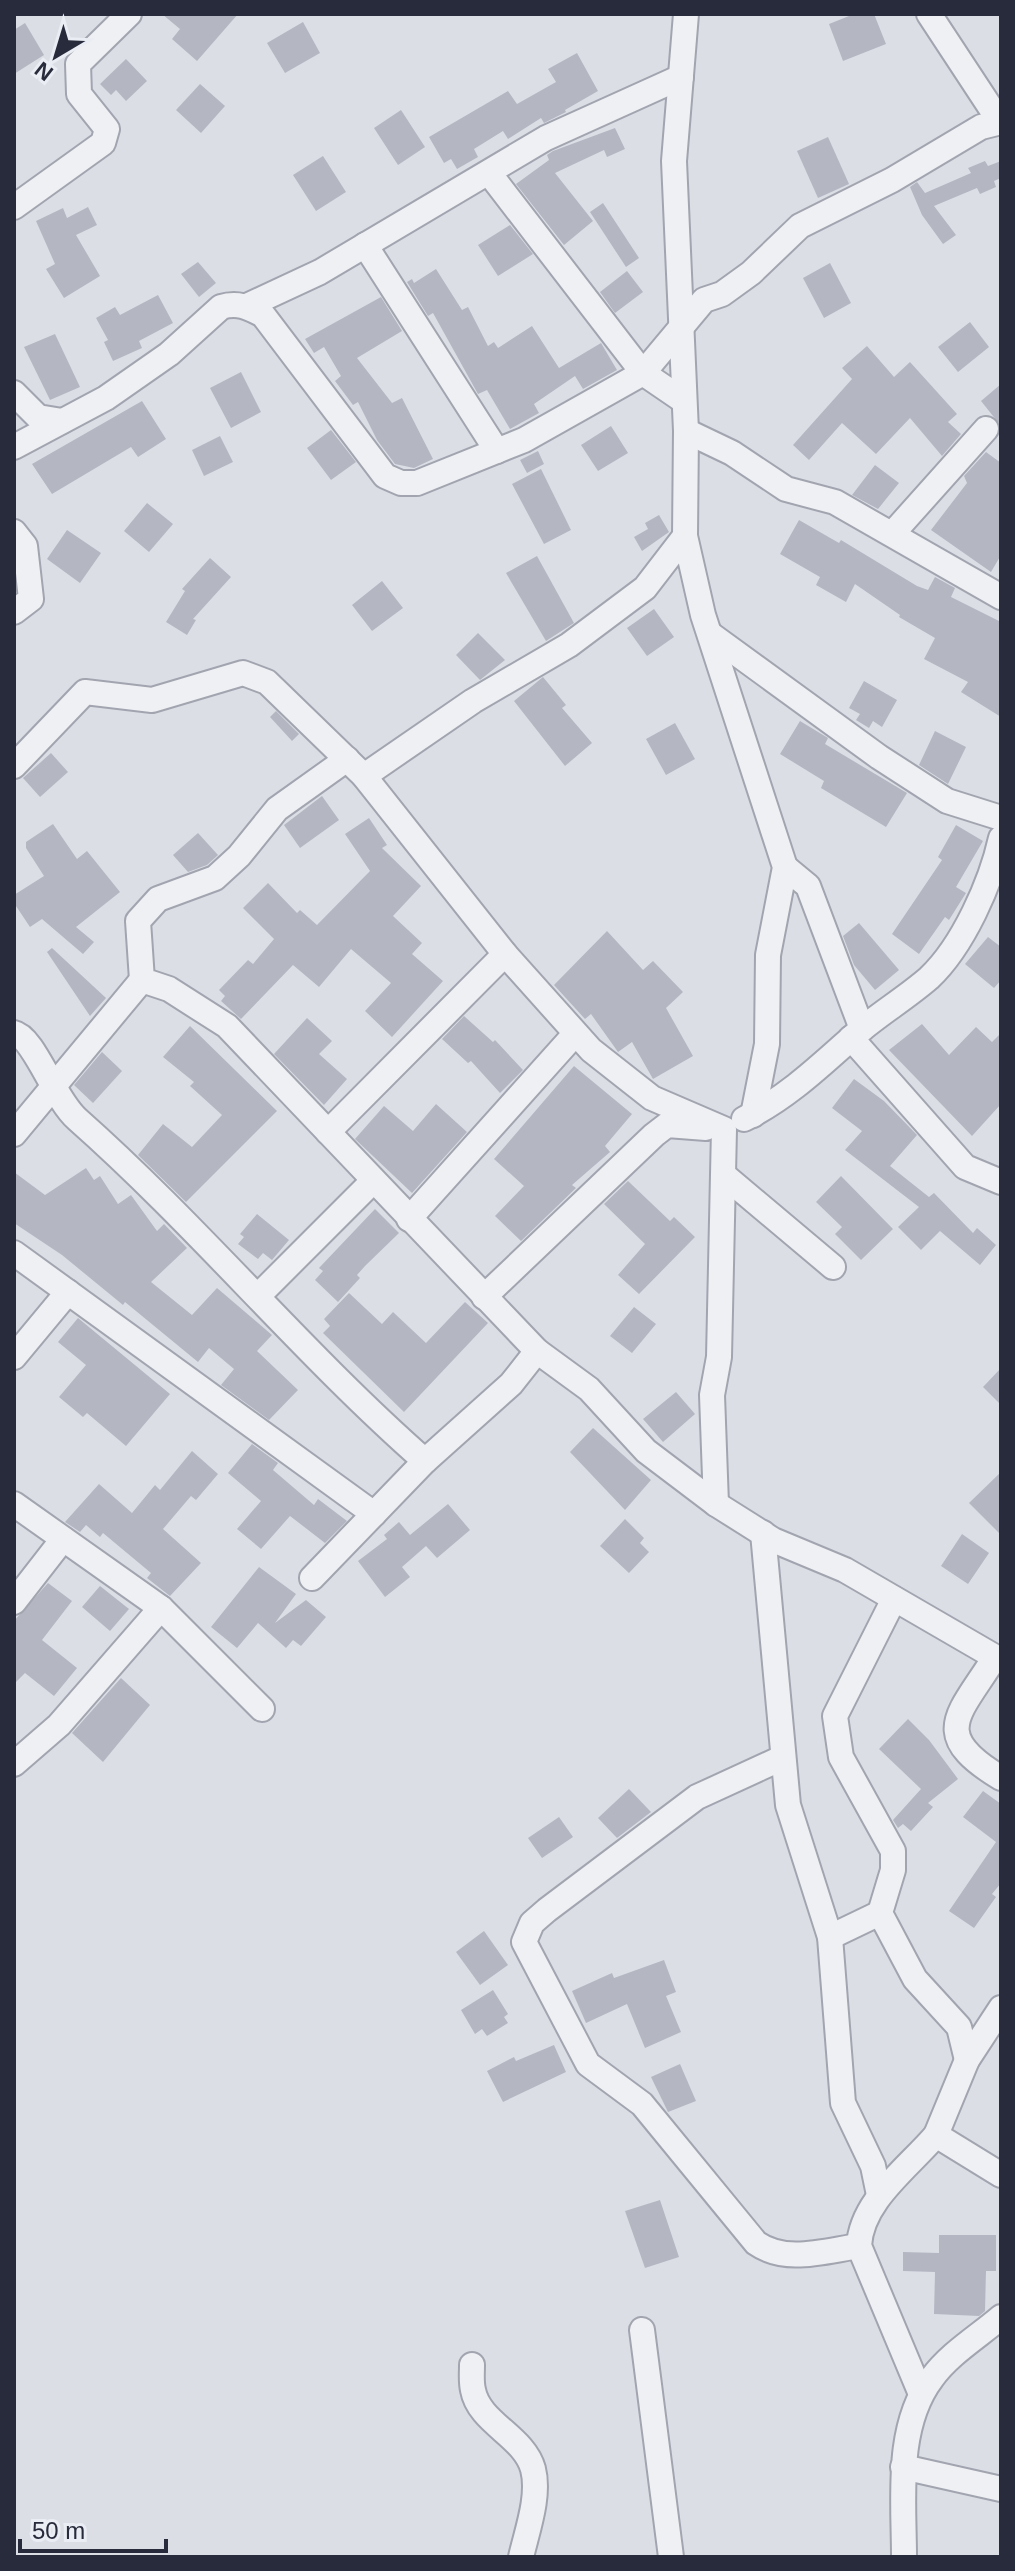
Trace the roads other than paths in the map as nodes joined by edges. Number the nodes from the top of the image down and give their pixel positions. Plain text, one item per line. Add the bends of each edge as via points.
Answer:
1 (129, 14) edge
2 (686, 14) edge
3 (929, 14) edge
4 (681, 77) junction
5 (1000, 122) edge
6 (489, 173) junction
7 (14, 207) edge
8 (365, 245) junction
9 (247, 306) junction
10 (681, 331) junction
11 (643, 373) junction
12 (14, 393) edge
13 (684, 401) junction
14 (62, 421) junction
15 (986, 429) dead end
16 (686, 431) junction
17 (14, 447) edge
18 (497, 451) junction
19 (14, 532) edge
20 (893, 533) junction
21 (685, 536) junction
22 (1001, 597) edge
23 (14, 612) edge
24 (710, 634) junction
25 (347, 759) junction
26 (14, 766) edge
27 (364, 776) junction
28 (1001, 818) edge
29 (1001, 838) edge
30 (785, 867) junction
31 (505, 954) junction
32 (142, 980) junction
33 (14, 1033) edge
34 (575, 1034) junction
35 (856, 1034) junction
36 (51, 1087) junction
37 (753, 1115) junction
38 (724, 1129) junction
39 (328, 1132) junction
40 (14, 1134) edge
41 (726, 1177) junction
42 (373, 1181) junction
43 (1001, 1182) edge
44 (409, 1219) junction
45 (14, 1253) edge
46 (833, 1267) dead end
47 (68, 1292) junction
48 (258, 1296) junction
49 (484, 1297) junction
50 (537, 1351) junction
51 (14, 1357) edge
52 (425, 1461) junction
53 (14, 1504) edge
54 (716, 1504) junction
55 (374, 1514) junction
56 (763, 1533) junction
57 (63, 1539) junction
58 (312, 1578) dead end
59 (894, 1599) junction
60 (14, 1602) edge
61 (161, 1608) junction
62 (998, 1653) edge
63 (262, 1709) dead end
64 (782, 1758) junction
65 (14, 1764) edge
66 (1001, 1778) edge
67 (880, 1913) junction
68 (830, 1937) junction
69 (1001, 2008) edge
70 (967, 2060) junction
71 (936, 2135) junction
72 (1001, 2175) edge
73 (879, 2195) junction
74 (859, 2246) junction
75 (1001, 2317) edge
76 (642, 2330) dead end
77 (472, 2365) dead end
78 (921, 2394) junction
79 (903, 2467) junction
80 (1001, 2489) edge
81 (521, 2557) edge
82 (671, 2557) edge
83 (904, 2557) edge

1 - 7 street via 78,64 79,94 107,129 103,143
2 - 4 street
3 - 5 street
4 - 6 street via 546,138
4 - 10 street via 674,161
5 - 10 street via 981,127 800,226 751,273 704,300
6 - 8 street
6 - 11 street
8 - 9 street
8 - 18 street
9 - 14 street via 221,307 169,354
9 - 18 street via 263,315 385,476 417,483
10 - 11 street
10 - 13 street
11 - 13 street
11 - 18 street
12 - 14 street via 38,417
13 - 16 street
14 - 17 street
15 - 20 street
16 - 20 street via 732,453 786,489 835,502
16 - 21 street
19 - 23 street via 25,546 31,599
20 - 22 street
21 - 24 street
21 - 27 street via 645,588 569,645 473,701
24 - 28 street via 947,801
24 - 30 street
25 - 26 street via 267,682 243,673 152,700 85,692
25 - 27 street
25 - 32 street via 277,809 215,878 158,899 138,921
27 - 31 street
29 - 35 street via 992,878 930,977
30 - 35 street via 808,886
30 - 37 street via 768,955 767,1044
31 - 34 street
31 - 39 street
32 - 36 street
32 - 39 street via 169,989 227,1026
33 - 36 street via 31,1045
34 - 38 street via 652,1098
34 - 44 street
35 - 37 street via 803,1081
35 - 43 street via 965,1167
36 - 40 street
36 - 48 street via 62,1106
37 - 38 street
38 - 41 street
38 - 49 street via 667,1125
39 - 42 street
41 - 46 street
41 - 54 street via 719,1357 712,1395
42 - 44 street
42 - 48 street
44 - 49 street
45 - 47 street
47 - 51 street
47 - 55 street
48 - 52 street via 366,1409
49 - 50 street
50 - 52 street via 511,1384
50 - 54 street via 589,1389 646,1451
52 - 55 street
53 - 57 street
54 - 56 street
55 - 58 street
56 - 59 street
56 - 64 street
57 - 60 street
57 - 61 street
59 - 62 street
59 - 67 street via 835,1716 841,1757 893,1851
61 - 63 street
61 - 65 street via 59,1725
62 - 66 street via 956,1719 957,1742 976,1763
64 - 68 street via 788,1805
64 - 74 street via 686,1805 547,1910 532,1923 524,1942 588,2064 642,2104 756,2243 784,2256
67 - 68 street
67 - 70 street via 915,1979 959,2027
68 - 73 street via 843,2103 873,2166
69 - 70 street
70 - 71 street
71 - 72 street
71 - 73 street
73 - 74 street via 860,2230
74 - 78 street
75 - 78 street via 934,2374
76 - 82 street
77 - 81 street via 479,2406 533,2467
78 - 79 street
79 - 80 street
79 - 83 street

